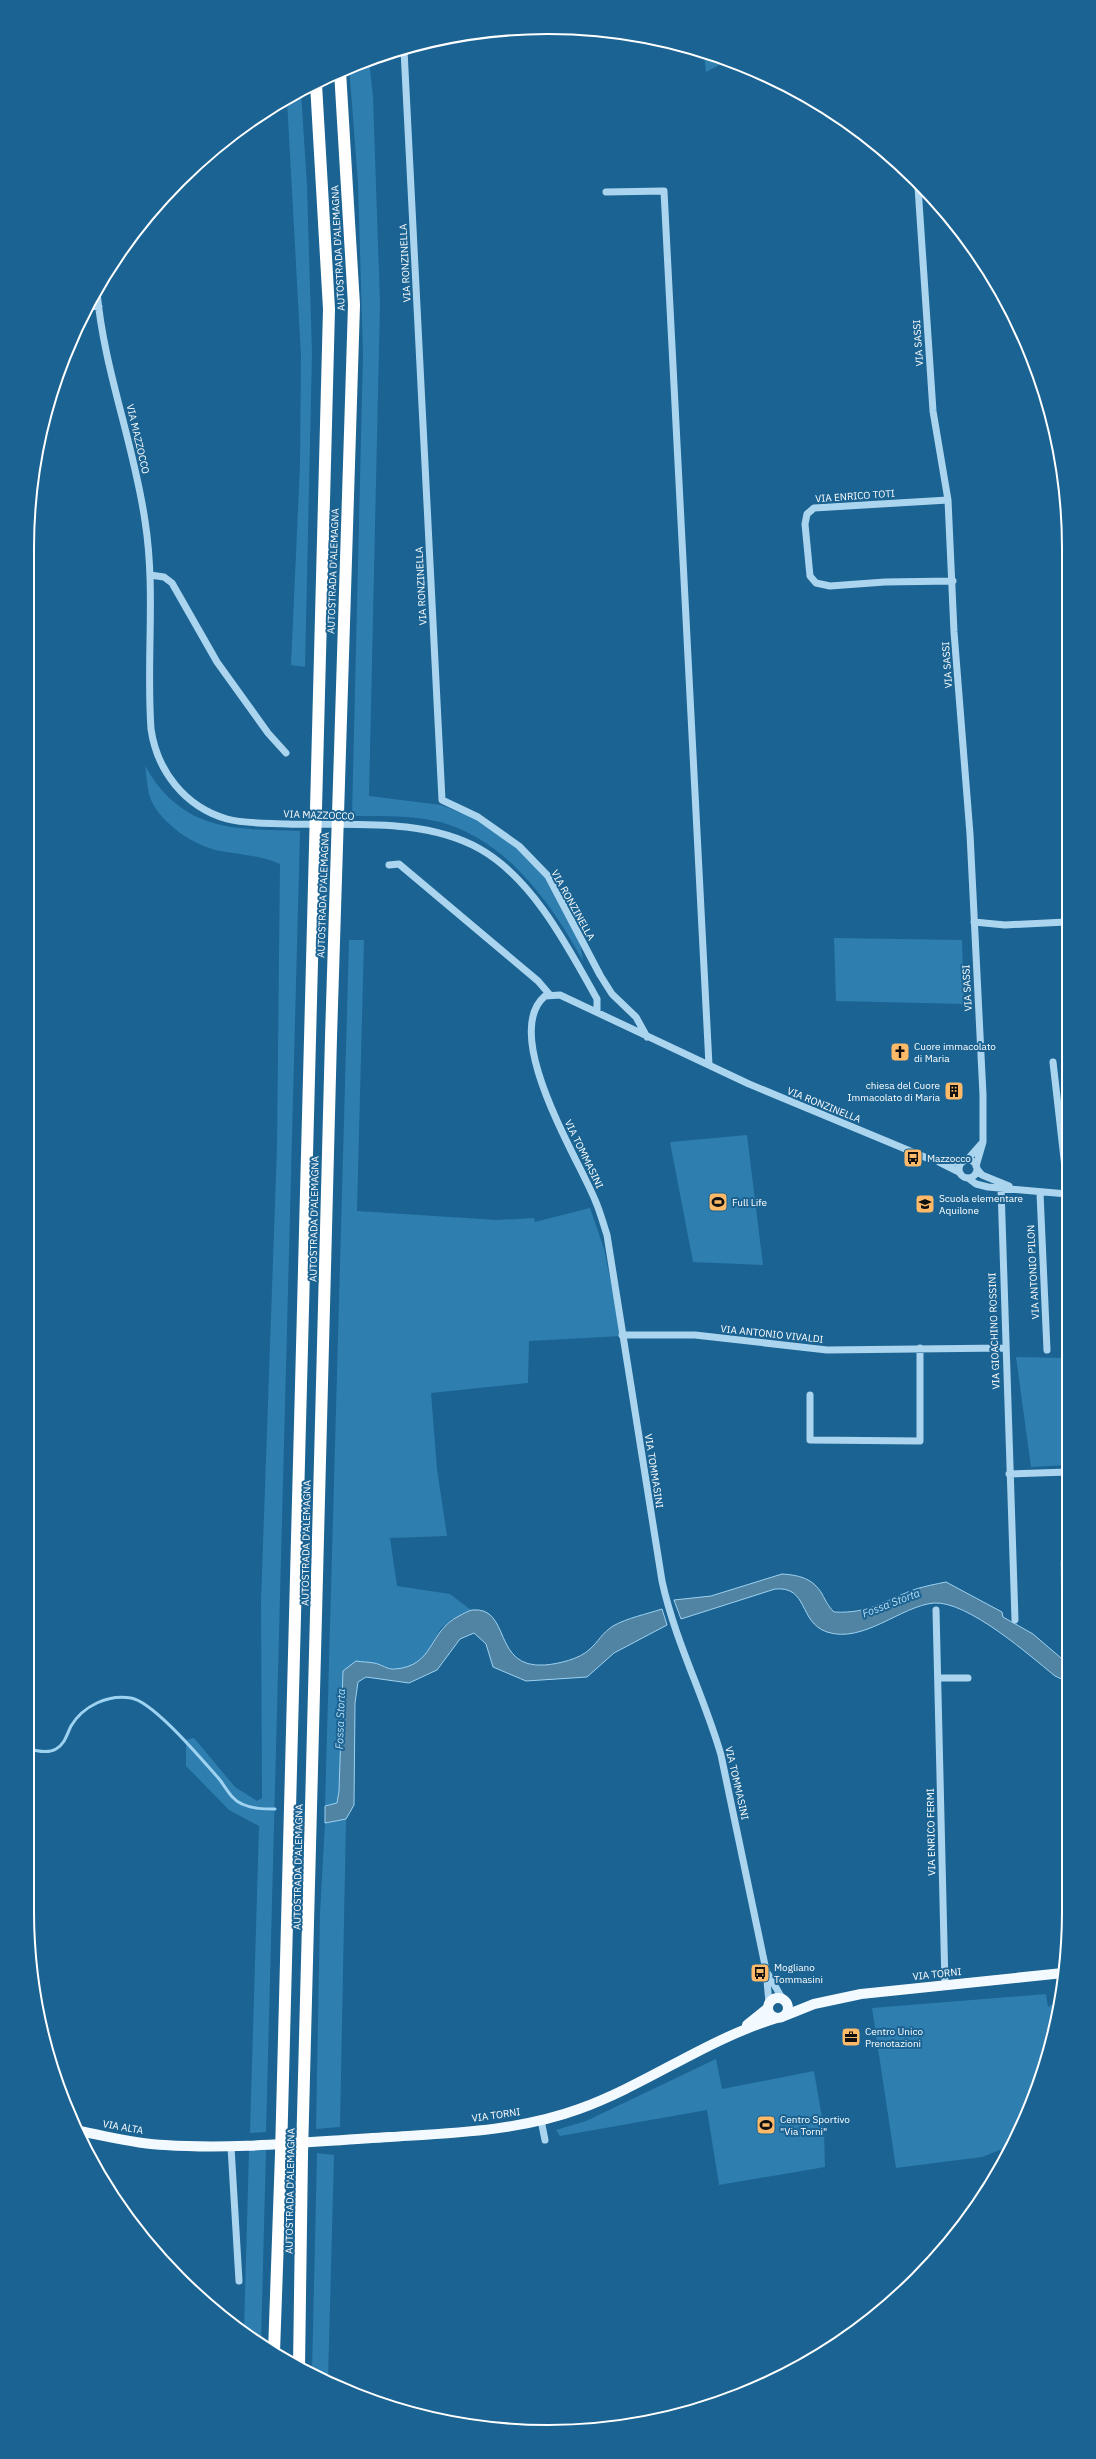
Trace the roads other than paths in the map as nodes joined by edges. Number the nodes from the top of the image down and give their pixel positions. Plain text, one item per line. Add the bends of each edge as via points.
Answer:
1 (404, 55) edge
2 (340, 78) edge
3 (316, 89) edge
4 (606, 192) dead end
5 (918, 193) edge
6 (98, 300) edge
7 (95, 307) edge
8 (99, 307) junction
9 (948, 500) junction
10 (150, 575) junction
11 (953, 581) junction
12 (286, 753) dead end
13 (389, 865) dead end
14 (974, 922) junction
15 (1062, 922) edge
16 (550, 995) junction
17 (597, 1012) junction
18 (647, 1037) junction
19 (1053, 1062) dead end
20 (709, 1065) junction
21 (1062, 1141) edge
22 (983, 1142) junction
23 (934, 1160) junction
24 (964, 1161) junction
25 (977, 1168) junction
26 (959, 1172) junction
27 (968, 1178) junction
28 (990, 1178) junction
29 (1001, 1188) junction
30 (1018, 1190) junction
31 (1040, 1193) junction
32 (1062, 1194) edge
33 (622, 1335) junction
34 (920, 1348) junction
35 (1005, 1348) junction
36 (1047, 1350) dead end
37 (810, 1395) dead end
38 (1062, 1472) edge
39 (1009, 1474) junction
40 (936, 1610) dead end
41 (1015, 1620) dead end
42 (938, 1678) junction
43 (968, 1678) dead end
44 (766, 1970) junction
45 (1058, 1973) edge
46 (945, 1985) junction
47 (784, 2000) junction
48 (814, 2004) junction
49 (768, 2005) junction
50 (781, 2017) junction
51 (744, 2028) junction
52 (541, 2120) junction
53 (84, 2132) edge
54 (545, 2140) dead end
55 (164, 2145) joint
56 (231, 2147) junction
57 (239, 2281) dead end
58 (274, 2346) edge
59 (299, 2360) edge

1 - 18 street, VIA RONZINELLA via 442,800 478,818 519,846 548,876 600,975 612,994 636,1017
2 - 59 highway, AUTOSTRADA D'ALEMAGNA via 354,305 332,1021 302,2154
3 - 58 highway, AUTOSTRADA D'ALEMAGNA via 329,309
4 - 20 street via 664,191
5 - 9 street, VIA SASSI via 933,411
6 - 8 street, VIA MAZZOCCO
7 - 8 street
8 - 10 street, VIA MAZZOCCO via 142,503
9 - 11 street, VIA SASSI
9 - 11 street, VIA ENRICO TOTI via 814,508 807,514 805,524 810,576 816,583 830,586
10 - 12 street via 164,577 172,583 217,662 268,733
10 - 17 street, VIA MAZZOCCO via 150,720 154,744 162,765 184,794 212,813 234,820 416,829 448,836 479,849 509,869 526,886 597,999
11 - 14 street, VIA SASSI via 954,632
13 - 16 street via 399,864 538,981
14 - 15 street
14 - 22 street, VIA SASSI
16 - 17 street, VIA RONZINELLA via 560,995
16 - 33 street, VIA TOMMASINI via 540,1000 532,1020 535,1062 544,1093 595,1200 607,1234
17 - 18 street, VIA RONZINELLA
18 - 20 street, VIA RONZINELLA
19 - 21 street
20 - 23 street, VIA RONZINELLA
22 - 24 street
22 - 25 street, VIA SASSI
23 - 24 street, VIA RONZINELLA
23 - 26 street, VIA RONZINELLA
24 - 25 street, VIA RONZINELLA via 973,1162
24 - 26 street
25 - 27 street via 973,1176
25 - 28 street, VIA RONZINELLA via 982,1175
26 - 27 street, VIA RONZINELLA
27 - 28 street, VIA RONZINELLA via 984,1182
27 - 29 street, VIA RONZINELLA via 982,1186
28 - 30 street, VIA RONZINELLA
29 - 30 street, VIA RONZINELLA
29 - 35 street, VIA GIOACHINO ROSSINI
30 - 31 street, VIA RONZINELLA
31 - 32 street, VIA RONZINELLA
31 - 36 street, VIA ANTONIO PILON
33 - 34 street, VIA ANTONIO VIVALDI via 695,1335 827,1350
33 - 44 street, VIA TOMMASINI via 666,1603 721,1755
34 - 35 street, VIA ANTONIO VIVALDI
34 - 37 street via 920,1441 810,1440
35 - 39 street, VIA GIOACHINO ROSSINI
38 - 39 street
39 - 41 street, VIA GIOACHINO ROSSINI
40 - 42 street, VIA ENRICO FERMI
42 - 43 street
42 - 46 street, VIA ENRICO FERMI
44 - 47 street, VIA TOMMASINI
44 - 49 street, VIA TOMMASINI
45 - 46 main road, VIA TORNI
46 - 48 main road, VIA TORNI via 861,1994
47 - 48 main road, VIA TORNI
47 - 49 main road, VIA TORNI via 776,1998
47 - 50 main road via 788,2008
48 - 50 main road, VIA TORNI
49 - 50 main road via 771,2016
49 - 51 main road, VIA TORNI
50 - 51 main road, VIA TORNI
51 - 52 main road, VIA TORNI via 593,2103
52 - 54 street
52 - 56 main road, VIA TORNI via 496,2129
53 - 55 main road, VIA ALTA
55 - 56 main road, VIA TORNI
56 - 57 street

